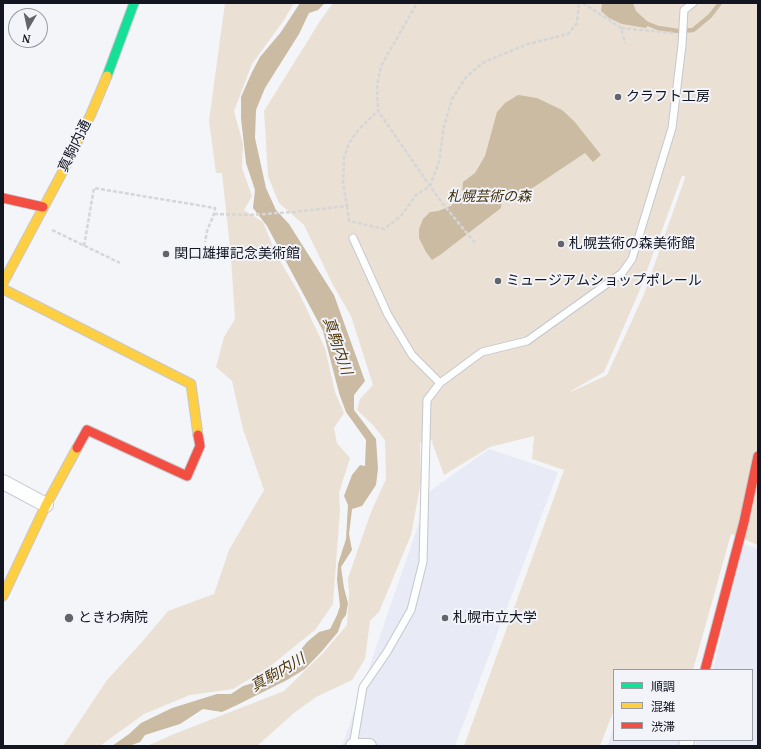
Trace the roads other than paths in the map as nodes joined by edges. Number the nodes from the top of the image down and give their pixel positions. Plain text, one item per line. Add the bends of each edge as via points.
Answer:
1 (134, 3) edge
2 (693, 3) edge
3 (3, 198) edge
4 (43, 207) junction
5 (353, 238) dead end
6 (3, 283) edge
7 (3, 289) edge
8 (440, 383) junction
9 (758, 456) edge
10 (3, 482) edge
11 (46, 505) junction
12 (3, 596) edge
13 (705, 669) edge
14 (353, 746) edge
15 (368, 746) edge

1 - 4 main road, 真駒内通 via 113,63 91,114
2 - 8 lane via 684,10 672,128 632,259 622,273 527,340 482,352
3 - 4 main road
4 - 6 main road, 真駒内通
5 - 8 lane via 388,315 412,355
7 - 11 main road via 191,384 200,446 187,476 87,430
8 - 14 lane via 427,400 423,562 411,610 363,687
9 - 13 main road via 744,522
10 - 11 street
11 - 12 main road
14 - 15 street

